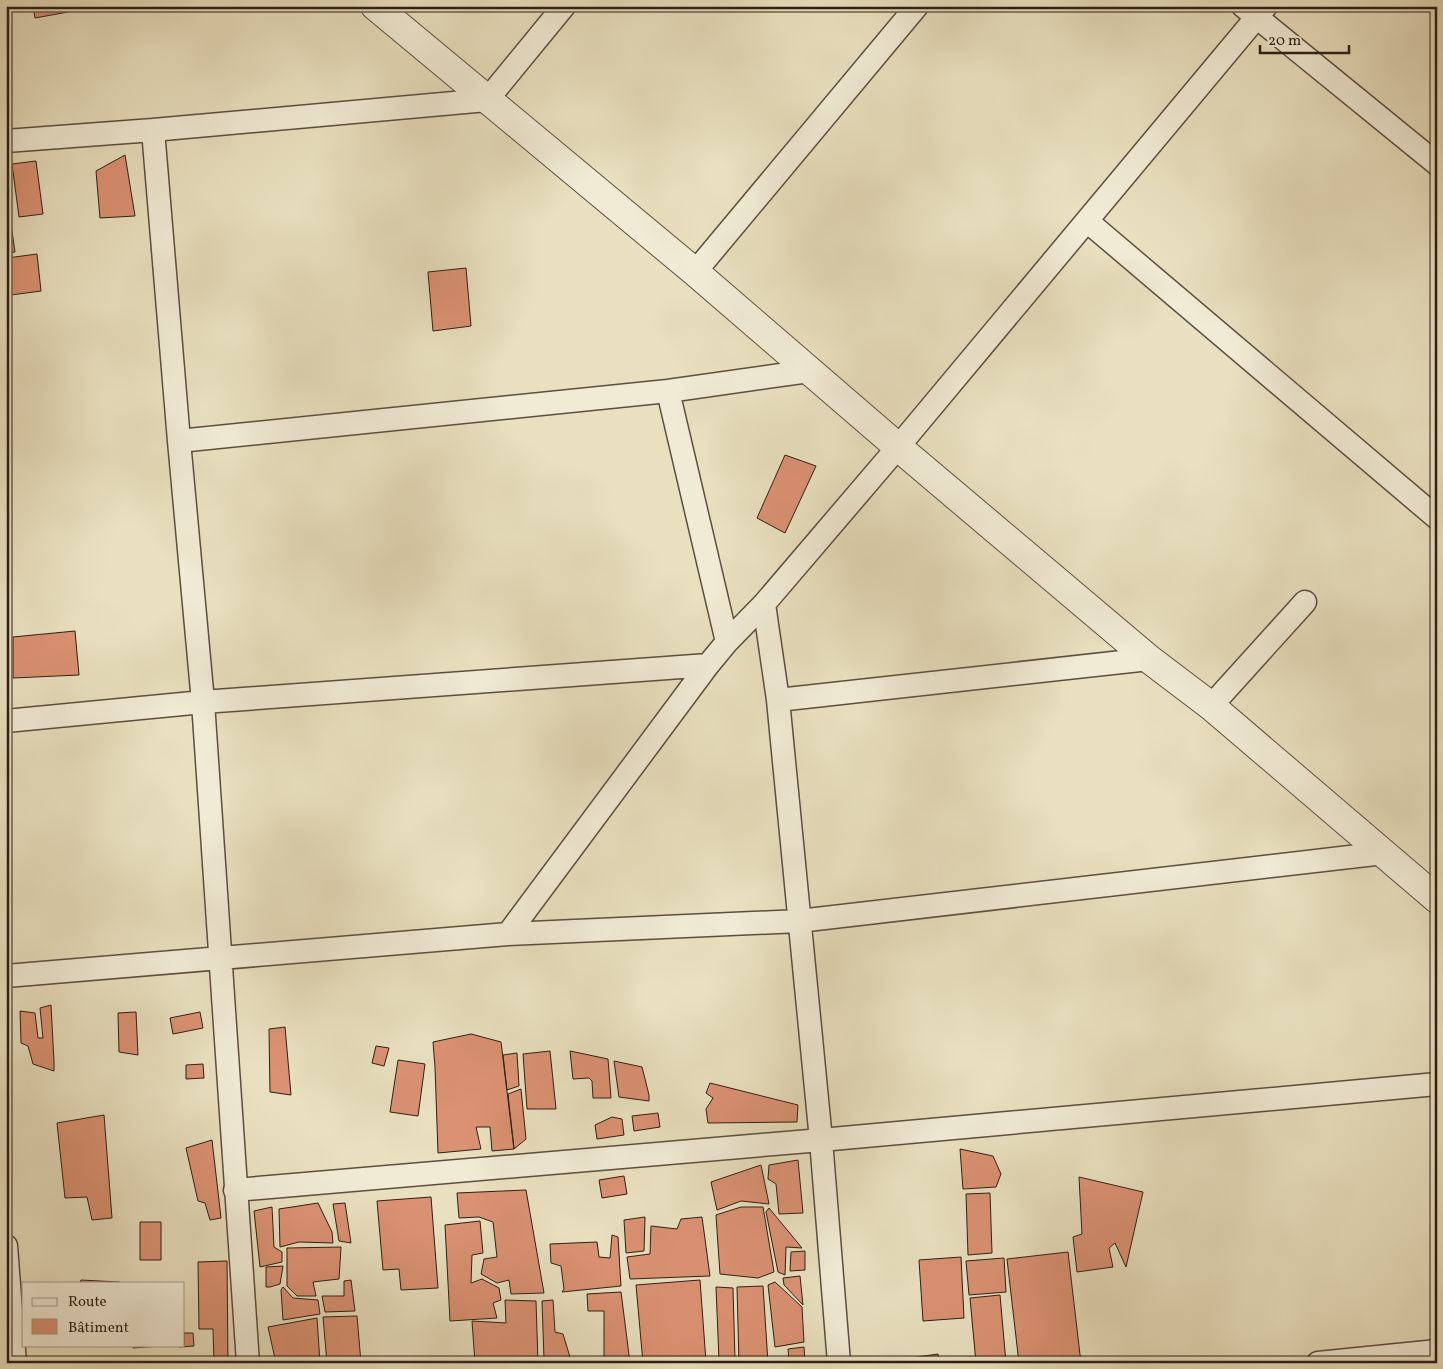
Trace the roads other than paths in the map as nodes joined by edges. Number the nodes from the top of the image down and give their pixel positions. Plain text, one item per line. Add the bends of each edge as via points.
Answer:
1 (375, 6) edge
2 (564, 6) edge
3 (910, 9) edge
4 (1255, 10) edge
5 (487, 100) junction
6 (153, 130) junction
7 (6, 141) edge
8 (1437, 164) edge
9 (1088, 221) junction
10 (695, 272) junction
11 (809, 372) junction
12 (668, 391) junction
13 (179, 441) junction
14 (898, 447) junction
15 (1437, 518) edge
16 (1305, 602) dead end
17 (764, 604) junction
18 (726, 642) junction
19 (1149, 659) junction
20 (708, 665) junction
21 (778, 700) junction
22 (204, 702) junction
23 (1211, 706) junction
24 (6, 721) edge
25 (1384, 853) junction
26 (1437, 899) edge
27 (799, 920) junction
28 (508, 934) junction
29 (221, 959) junction
30 (6, 976) edge
31 (1436, 1087) edge
32 (821, 1140) junction
33 (235, 1190) junction
34 (6, 1246) edge
35 (1437, 1351) edge
36 (15, 1363) edge
37 (248, 1363) edge
38 (839, 1363) edge
39 (1318, 1363) edge

1 - 5 street
2 - 5 street
3 - 10 street
4 - 8 street
4 - 9 street
5 - 6 street
5 - 10 street
6 - 7 street
6 - 13 street
9 - 14 street
9 - 15 street
10 - 11 street
11 - 12 street
11 - 14 street
12 - 13 street
12 - 18 street
13 - 22 street
14 - 17 street
14 - 19 street
16 - 23 street
17 - 18 street
17 - 21 street
18 - 20 street
19 - 21 street
19 - 23 street
20 - 22 street
20 - 28 street
21 - 27 street
22 - 24 street
22 - 29 street
23 - 25 street
25 - 26 street
25 - 27 street
27 - 28 street
27 - 32 street
28 - 29 street
29 - 30 street
29 - 33 street
31 - 32 street
32 - 33 street
32 - 38 street
33 - 37 street
34 - 36 street
35 - 39 street

